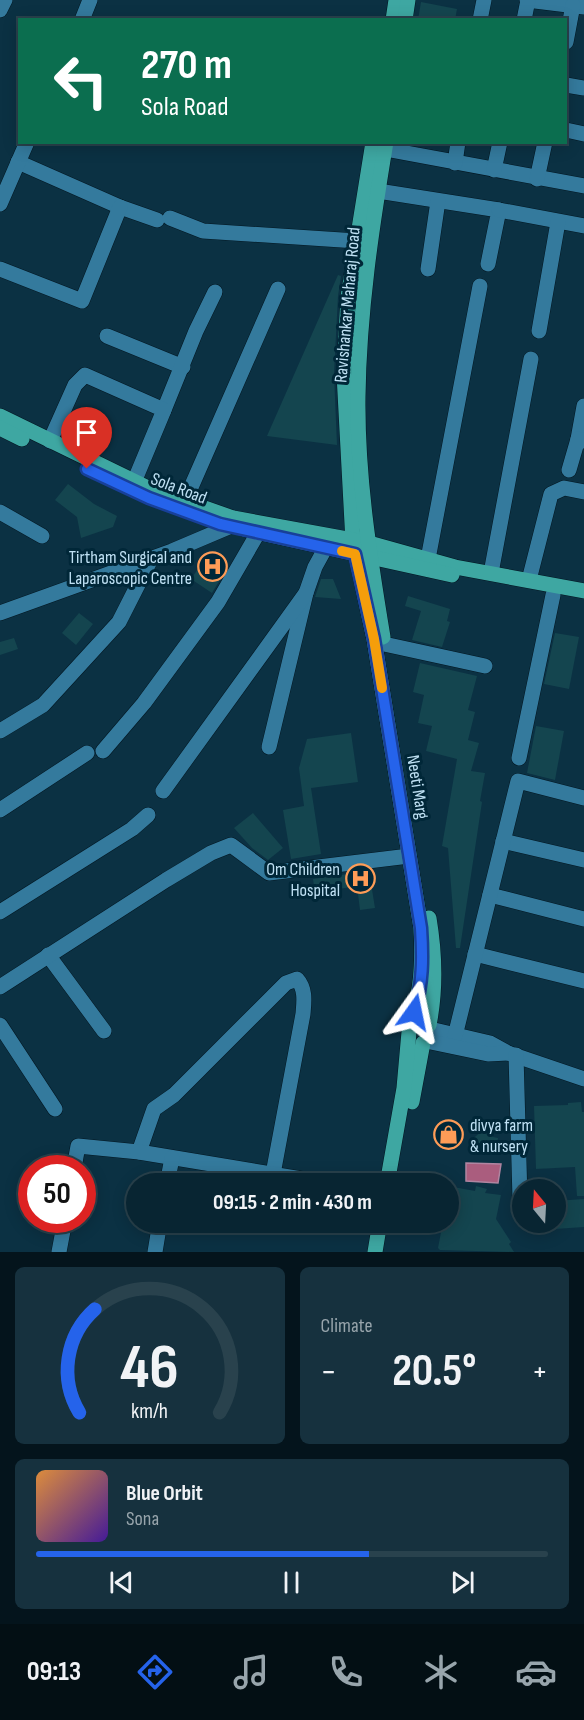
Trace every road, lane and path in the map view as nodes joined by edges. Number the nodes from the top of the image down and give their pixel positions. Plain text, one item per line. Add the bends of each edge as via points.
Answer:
1 (5, 0) edge
2 (90, 0) edge
3 (396, 0) edge
4 (408, 0) edge
5 (484, 0) edge
6 (528, 0) edge
7 (579, 6) edge
8 (0, 10) edge
9 (83, 18) edge
10 (393, 18) edge
11 (405, 18) edge
12 (480, 18) edge
13 (524, 18) edge
14 (567, 39) edge
15 (567, 85) edge
16 (584, 88) edge
17 (567, 130) edge
18 (584, 134) edge
19 (26, 144) edge
20 (458, 144) edge
21 (500, 144) edge
22 (544, 144) edge
23 (381, 145) edge
24 (18, 162) junction
25 (455, 163) junction
26 (494, 170) junction
27 (537, 179) junction
28 (584, 186) edge
29 (378, 191) junction
30 (438, 201) junction
31 (0, 202) edge
32 (120, 207) junction
33 (500, 210) junction
34 (558, 222) junction
35 (584, 226) edge
36 (357, 241) junction
37 (488, 264) dead end
38 (0, 269) edge
39 (428, 269) dead end
40 (480, 286) dead end
41 (278, 289) dead end
42 (215, 292) dead end
43 (539, 331) dead end
44 (107, 336) dead end
45 (531, 359) dead end
46 (183, 367) junction
47 (584, 406) edge
48 (164, 411) junction
49 (0, 416) edge
50 (0, 428) edge
51 (581, 440) edge
52 (50, 441) junction
53 (569, 470) dead end
54 (135, 482) junction
55 (584, 492) edge
56 (185, 501) junction
57 (0, 512) edge
58 (226, 521) junction
59 (258, 533) junction
60 (42, 536) dead end
61 (326, 547) junction
62 (361, 549) junction
63 (151, 559) junction
64 (428, 559) junction
65 (491, 573) junction
66 (529, 580) junction
67 (584, 591) edge
68 (306, 593) junction
69 (553, 595) junction
70 (584, 602) edge
71 (0, 604) edge
72 (0, 613) edge
73 (384, 644) junction
74 (485, 666) dead end
75 (0, 730) edge
76 (269, 747) dead end
77 (103, 751) dead end
78 (87, 753) dead end
79 (519, 758) dead end
80 (163, 791) dead end
81 (584, 798) edge
82 (0, 810) edge
83 (148, 815) dead end
84 (503, 841) junction
85 (409, 856) junction
86 (584, 860) edge
87 (490, 895) junction
88 (0, 912) edge
89 (584, 919) edge
90 (475, 954) junction
91 (48, 956) junction
92 (584, 981) edge
93 (0, 987) edge
94 (0, 1025) edge
95 (409, 1030) junction
96 (104, 1031) dead end
97 (427, 1034) junction
98 (455, 1036) junction
99 (512, 1054) junction
100 (584, 1078) edge
101 (55, 1109) dead end
102 (139, 1152) junction
103 (76, 1155) edge
104 (172, 1158) junction
105 (169, 1173) edge
106 (267, 1173) edge
107 (273, 1173) edge
108 (389, 1173) edge
109 (399, 1173) edge
110 (519, 1179) edge
111 (63, 1233) edge
112 (158, 1233) edge
113 (378, 1233) edge
114 (388, 1233) edge
115 (59, 1252) edge
116 (155, 1252) edge
117 (375, 1252) edge
118 (385, 1252) edge

1 - 8 street
2 - 9 street
3 - 10 main road
4 - 11 main road
5 - 12 street
6 - 7 street
6 - 13 street
7 - 14 street
15 - 16 street
17 - 18 street
19 - 24 street
20 - 25 street
21 - 26 street
22 - 27 street
23 - 25 street
23 - 29 main road, Ravishankar Maharaj Road
23 - 36 main road, Ravishankar Maharaj Road
24 - 31 street
24 - 32 street
25 - 26 street
26 - 27 street
27 - 28 street
29 - 30 street
29 - 62 main road, Ravishankar Maharaj Road via 360,332
30 - 33 street
30 - 39 street
32 - 36 street via 203,231
32 - 38 street via 82,301
33 - 34 street
33 - 37 street
34 - 35 street
34 - 43 street
36 - 62 main road, Ravishankar Maharaj Road via 348,297 344,374
40 - 64 street
41 - 56 street
42 - 46 street
44 - 46 street
45 - 65 street
46 - 48 street
47 - 51 street
48 - 52 street via 85,375 75,386
48 - 54 street
49 - 52 main road, Sola Road
50 - 58 main road, Sola Road via 149,498
51 - 53 street
52 - 54 main road, Sola Road
54 - 56 main road, Sola Road
55 - 66 street via 564,488 551,494
56 - 58 main road, Sola Road
57 - 60 street
58 - 59 main road, Sola Road
58 - 62 main road, Sola Road
58 - 63 street
58 - 71 street
59 - 61 main road, Sola Road
59 - 77 street via 218,602 144,703
61 - 62 main road, Sola Road
61 - 68 street
62 - 64 main road, Sola Road
62 - 69 main road, Sola Road
62 - 73 main road
62 - 85 main road, Neeti Marg
63 - 72 street
63 - 75 street via 119,622 43,705
64 - 65 main road, Sola Road
65 - 66 main road, Sola Road
66 - 67 main road, Sola Road
68 - 76 street
68 - 80 street
69 - 70 main road, Sola Road
69 - 79 street
73 - 74 street
73 - 97 main road via 432,938 433,1002
78 - 82 street
81 - 84 street via 518,781
83 - 88 street via 114,841
84 - 86 street
84 - 87 street
85 - 91 street via 269,873 231,845 202,859
85 - 95 main road, Neeti Marg via 423,963 419,997
87 - 89 street
87 - 90 street
90 - 92 street
90 - 98 street
91 - 93 street
91 - 96 street
94 - 101 street
95 - 97 main road via 414,1041
95 - 108 main road, Neeti Marg via 404,1088
97 - 98 street
97 - 99 street via 488,1054
97 - 109 main road
98 - 99 street via 490,1043
99 - 100 street
99 - 110 street
102 - 103 street via 78,1146
102 - 104 street
102 - 107 street via 154,1109 174,1095 286,983 297,979 304,997 303,1014
104 - 105 street
104 - 106 street
111 - 115 street
112 - 116 street
113 - 117 main road
114 - 118 main road

